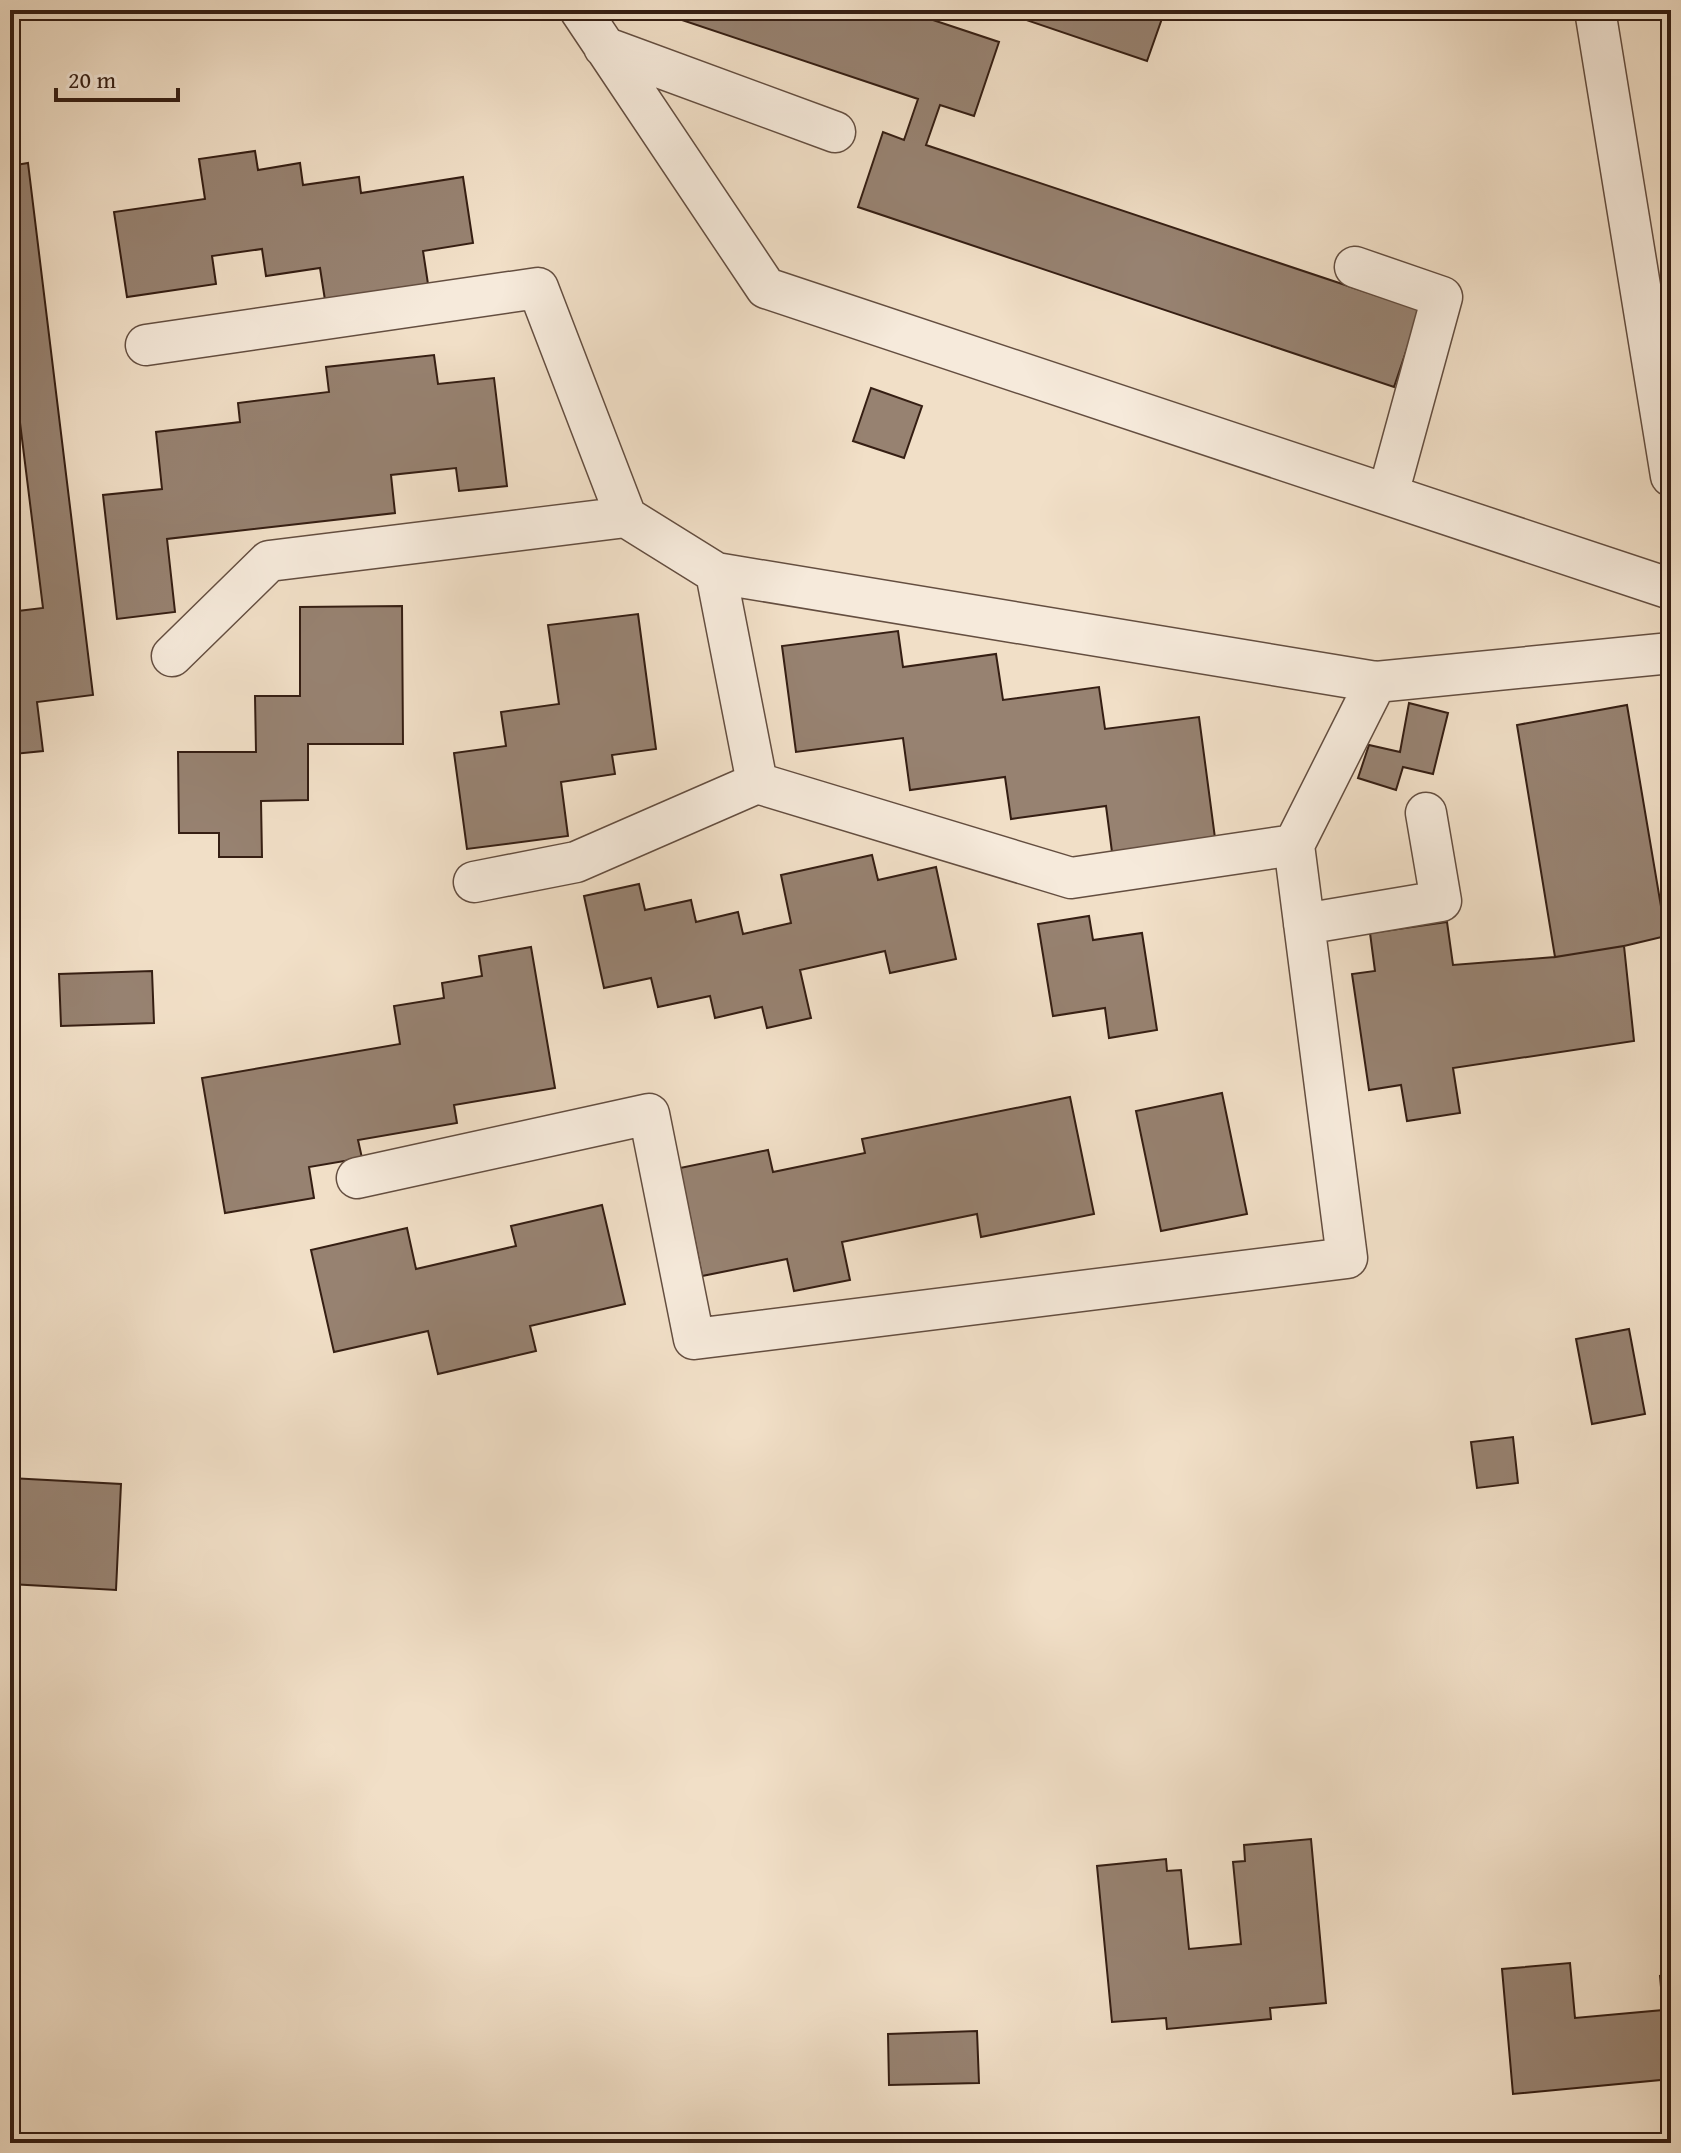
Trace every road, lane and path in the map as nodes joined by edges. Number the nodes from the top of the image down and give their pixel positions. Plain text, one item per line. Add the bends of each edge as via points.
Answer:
1 (580, 10) edge
2 (1595, 10) edge
3 (604, 47) junction
4 (835, 132) dead end
5 (1355, 267) dead end
6 (146, 345) dead end
7 (1664, 394) edge
8 (1671, 476) edge
9 (1388, 494) junction
10 (626, 517) junction
11 (716, 573) junction
12 (1671, 589) edge
13 (1671, 653) edge
14 (172, 656) dead end
15 (1376, 682) junction
16 (757, 783) junction
17 (1426, 813) dead end
18 (1294, 845) junction
19 (474, 882) dead end
20 (1304, 924) junction
21 (357, 1178) dead end

1 - 3 street
2 - 7 street
3 - 4 street
3 - 9 street via 766,288
5 - 9 street via 1442,297
6 - 10 street via 538,288
7 - 8 street
9 - 12 street
10 - 11 street
10 - 14 street via 269,561
11 - 15 street
11 - 16 street
13 - 15 street
15 - 18 street
16 - 18 street via 1071,878
16 - 19 street via 576,862
17 - 20 street via 1441,901
18 - 20 street
20 - 21 street via 1347,1258 694,1339 649,1114

